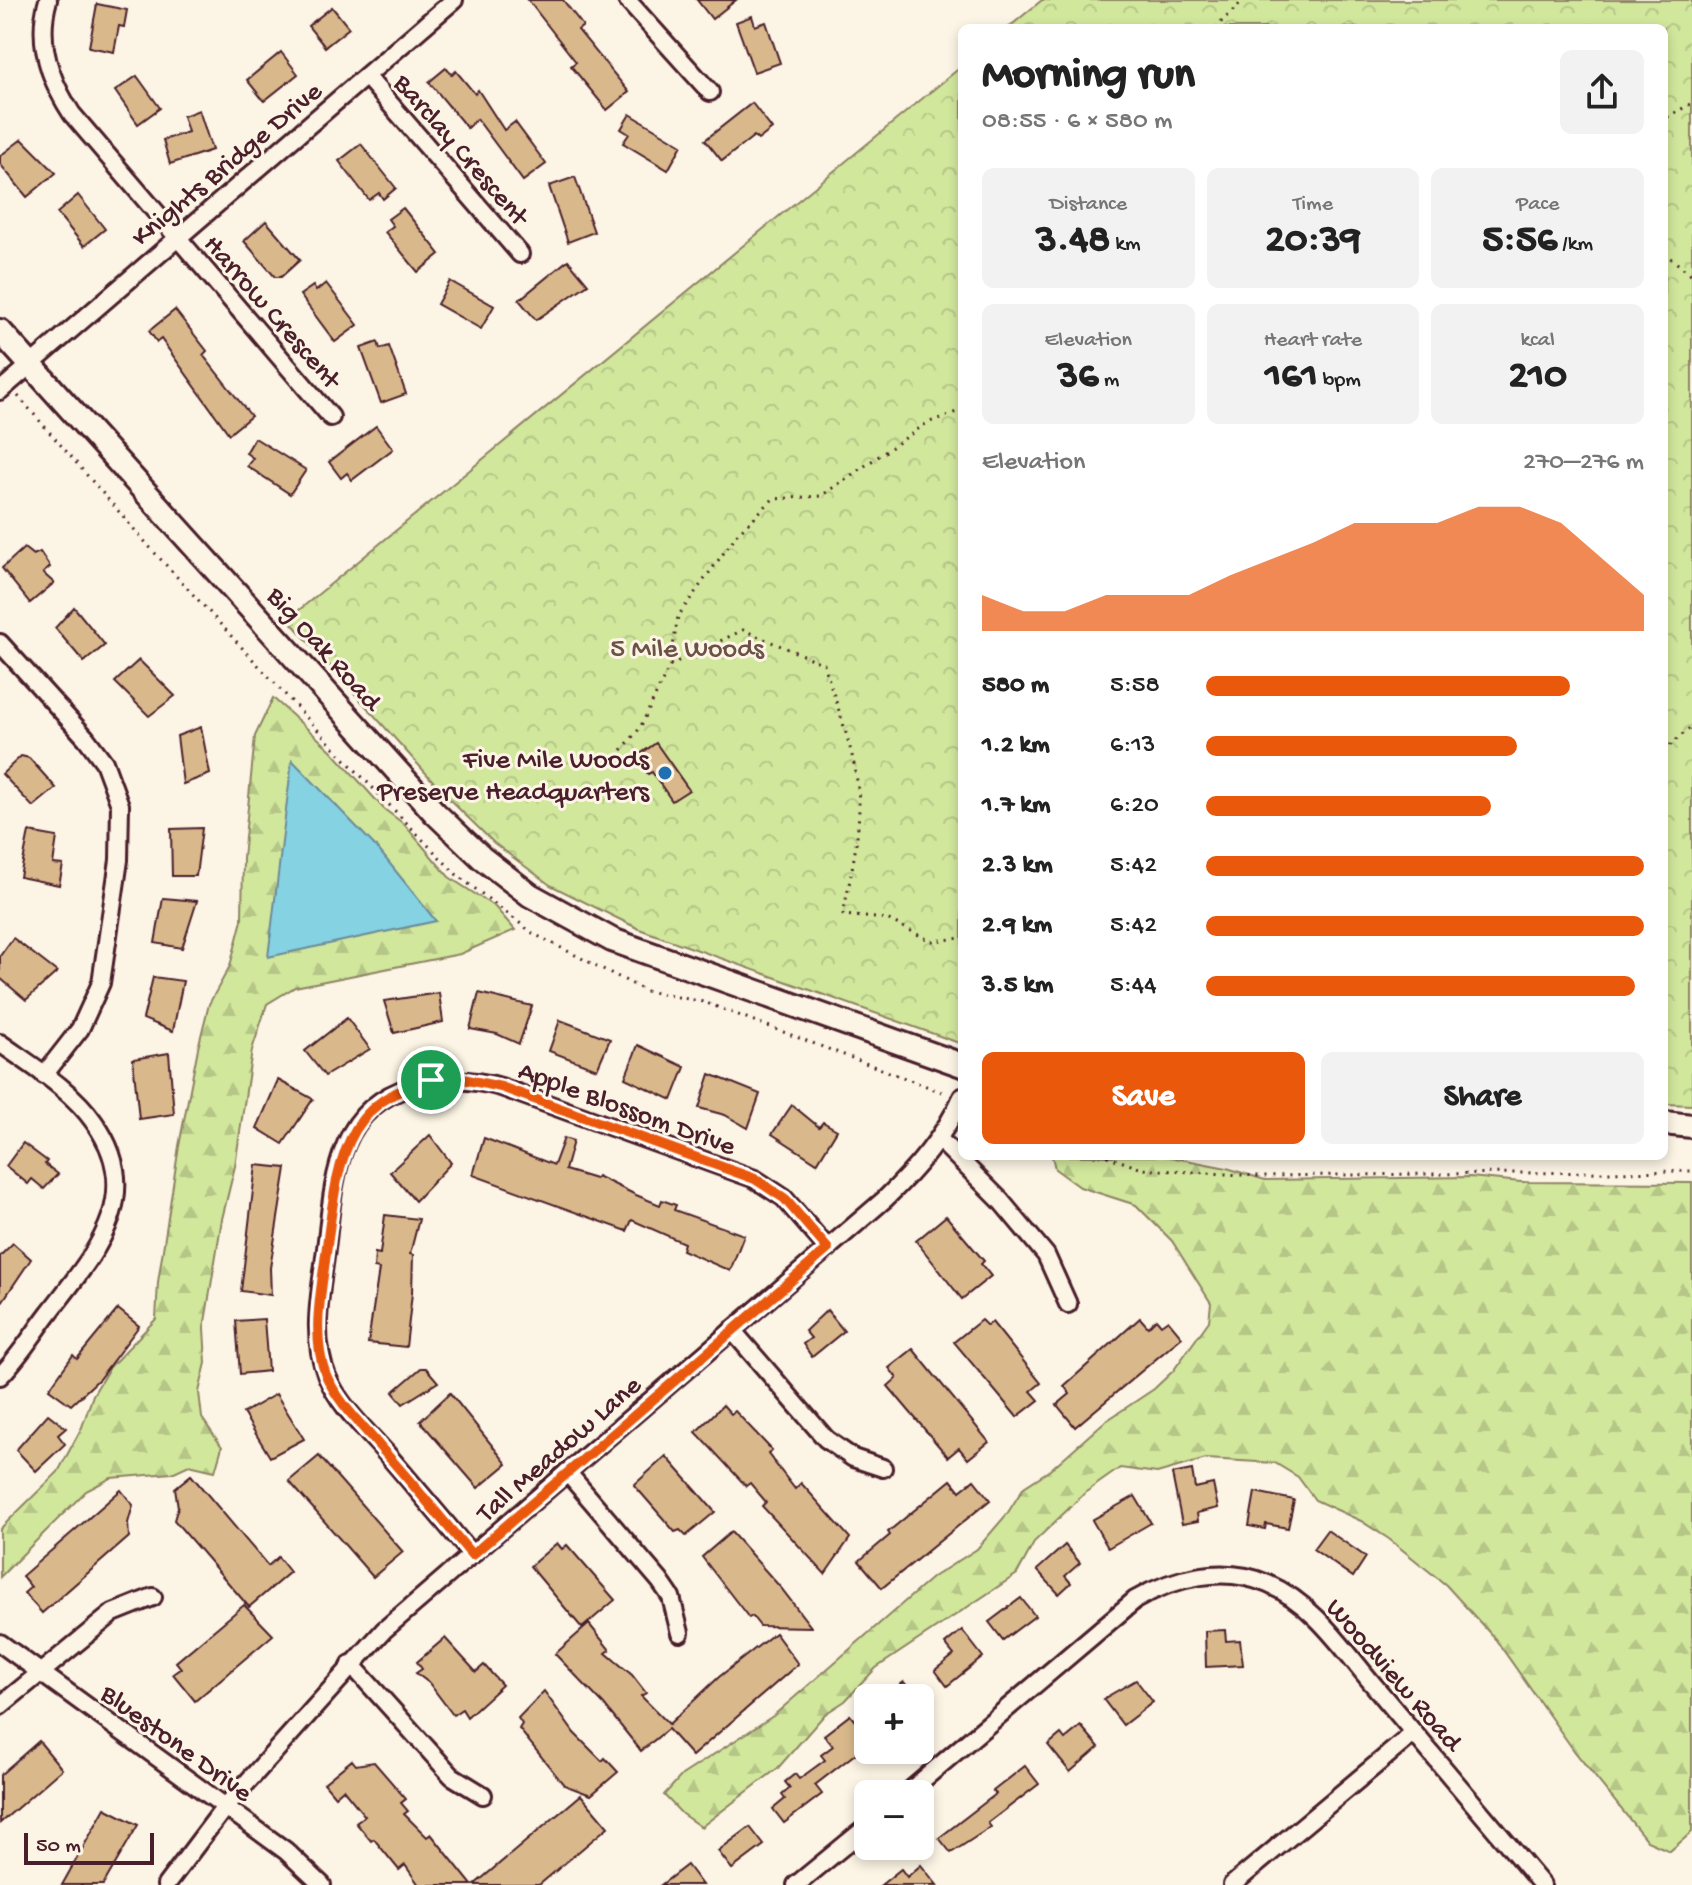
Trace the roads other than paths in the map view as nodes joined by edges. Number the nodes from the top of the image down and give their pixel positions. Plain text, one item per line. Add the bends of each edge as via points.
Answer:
1 (48, 0) edge
2 (454, 0) edge
3 (627, 0) edge
4 (366, 76) junction
5 (710, 92) dead end
6 (177, 237) junction
7 (520, 254) dead end
8 (0, 331) edge
9 (30, 364) junction
10 (0, 391) edge
11 (331, 417) dead end
12 (0, 643) edge
13 (0, 1043) edge
14 (958, 1064) edge
15 (44, 1075) junction
16 (958, 1104) edge
17 (1668, 1123) edge
18 (1692, 1126) edge
19 (939, 1139) junction
20 (958, 1158) edge
21 (960, 1160) edge
22 (828, 1249) junction
23 (1068, 1304) dead end
24 (732, 1330) junction
25 (0, 1376) edge
26 (883, 1468) dead end
27 (567, 1472) junction
28 (472, 1555) junction
29 (153, 1597) dead end
30 (680, 1633) dead end
31 (0, 1643) edge
32 (351, 1664) junction
33 (40, 1673) junction
34 (0, 1706) edge
35 (1414, 1733) junction
36 (923, 1780) edge
37 (483, 1795) dead end
38 (225, 1807) junction
39 (854, 1837) edge
40 (166, 1885) edge
41 (322, 1885) edge
42 (796, 1885) edge
43 (1232, 1885) edge
44 (1542, 1885) edge

1 - 6 street, Harrow Crescent via 46,59 59,94
2 - 4 street, Knights Bridge Drive
3 - 5 street
4 - 6 street, Knights Bridge Drive
4 - 7 street, Barclay Crescent
6 - 9 street, Knights Bridge Drive
6 - 11 street, Harrow Crescent
8 - 9 street, Big Oak Road
9 - 10 street, Knights Bridge Drive
9 - 14 street, Big Oak Road via 435,813 530,895 612,940
12 - 15 street via 104,762 120,805 119,860 101,983 80,1029
13 - 15 street
15 - 25 street via 82,1107 104,1138 115,1197 101,1243
16 - 19 street, Tall Meadow Lane
17 - 18 street
19 - 20 street
19 - 22 street, Tall Meadow Lane via 916,1169
21 - 23 street via 1046,1255
22 - 24 street, Tall Meadow Lane
22 - 28 street, Apple Blossom Drive via 784,1198 755,1179 488,1083 431,1080 389,1097 369,1113 346,1143 337,1171 319,1351 344,1405
24 - 26 street via 826,1439 853,1458
24 - 27 street, Tall Meadow Lane
27 - 28 street, Tall Meadow Lane
27 - 30 street via 660,1581 671,1597
28 - 32 street, Tall Meadow Lane
29 - 33 street via 113,1613
31 - 33 street, Bluestone Drive
32 - 37 street via 452,1776
32 - 38 street, Tall Meadow Lane
33 - 34 street
33 - 38 street, Bluestone Drive
35 - 36 street, Woodview Road via 1328,1631 1287,1594 1241,1577 1194,1576 1135,1600
35 - 43 street
35 - 44 street, Woodview Road
38 - 40 street, Tall Meadow Lane
38 - 41 street, Bluestone Drive
39 - 42 street

